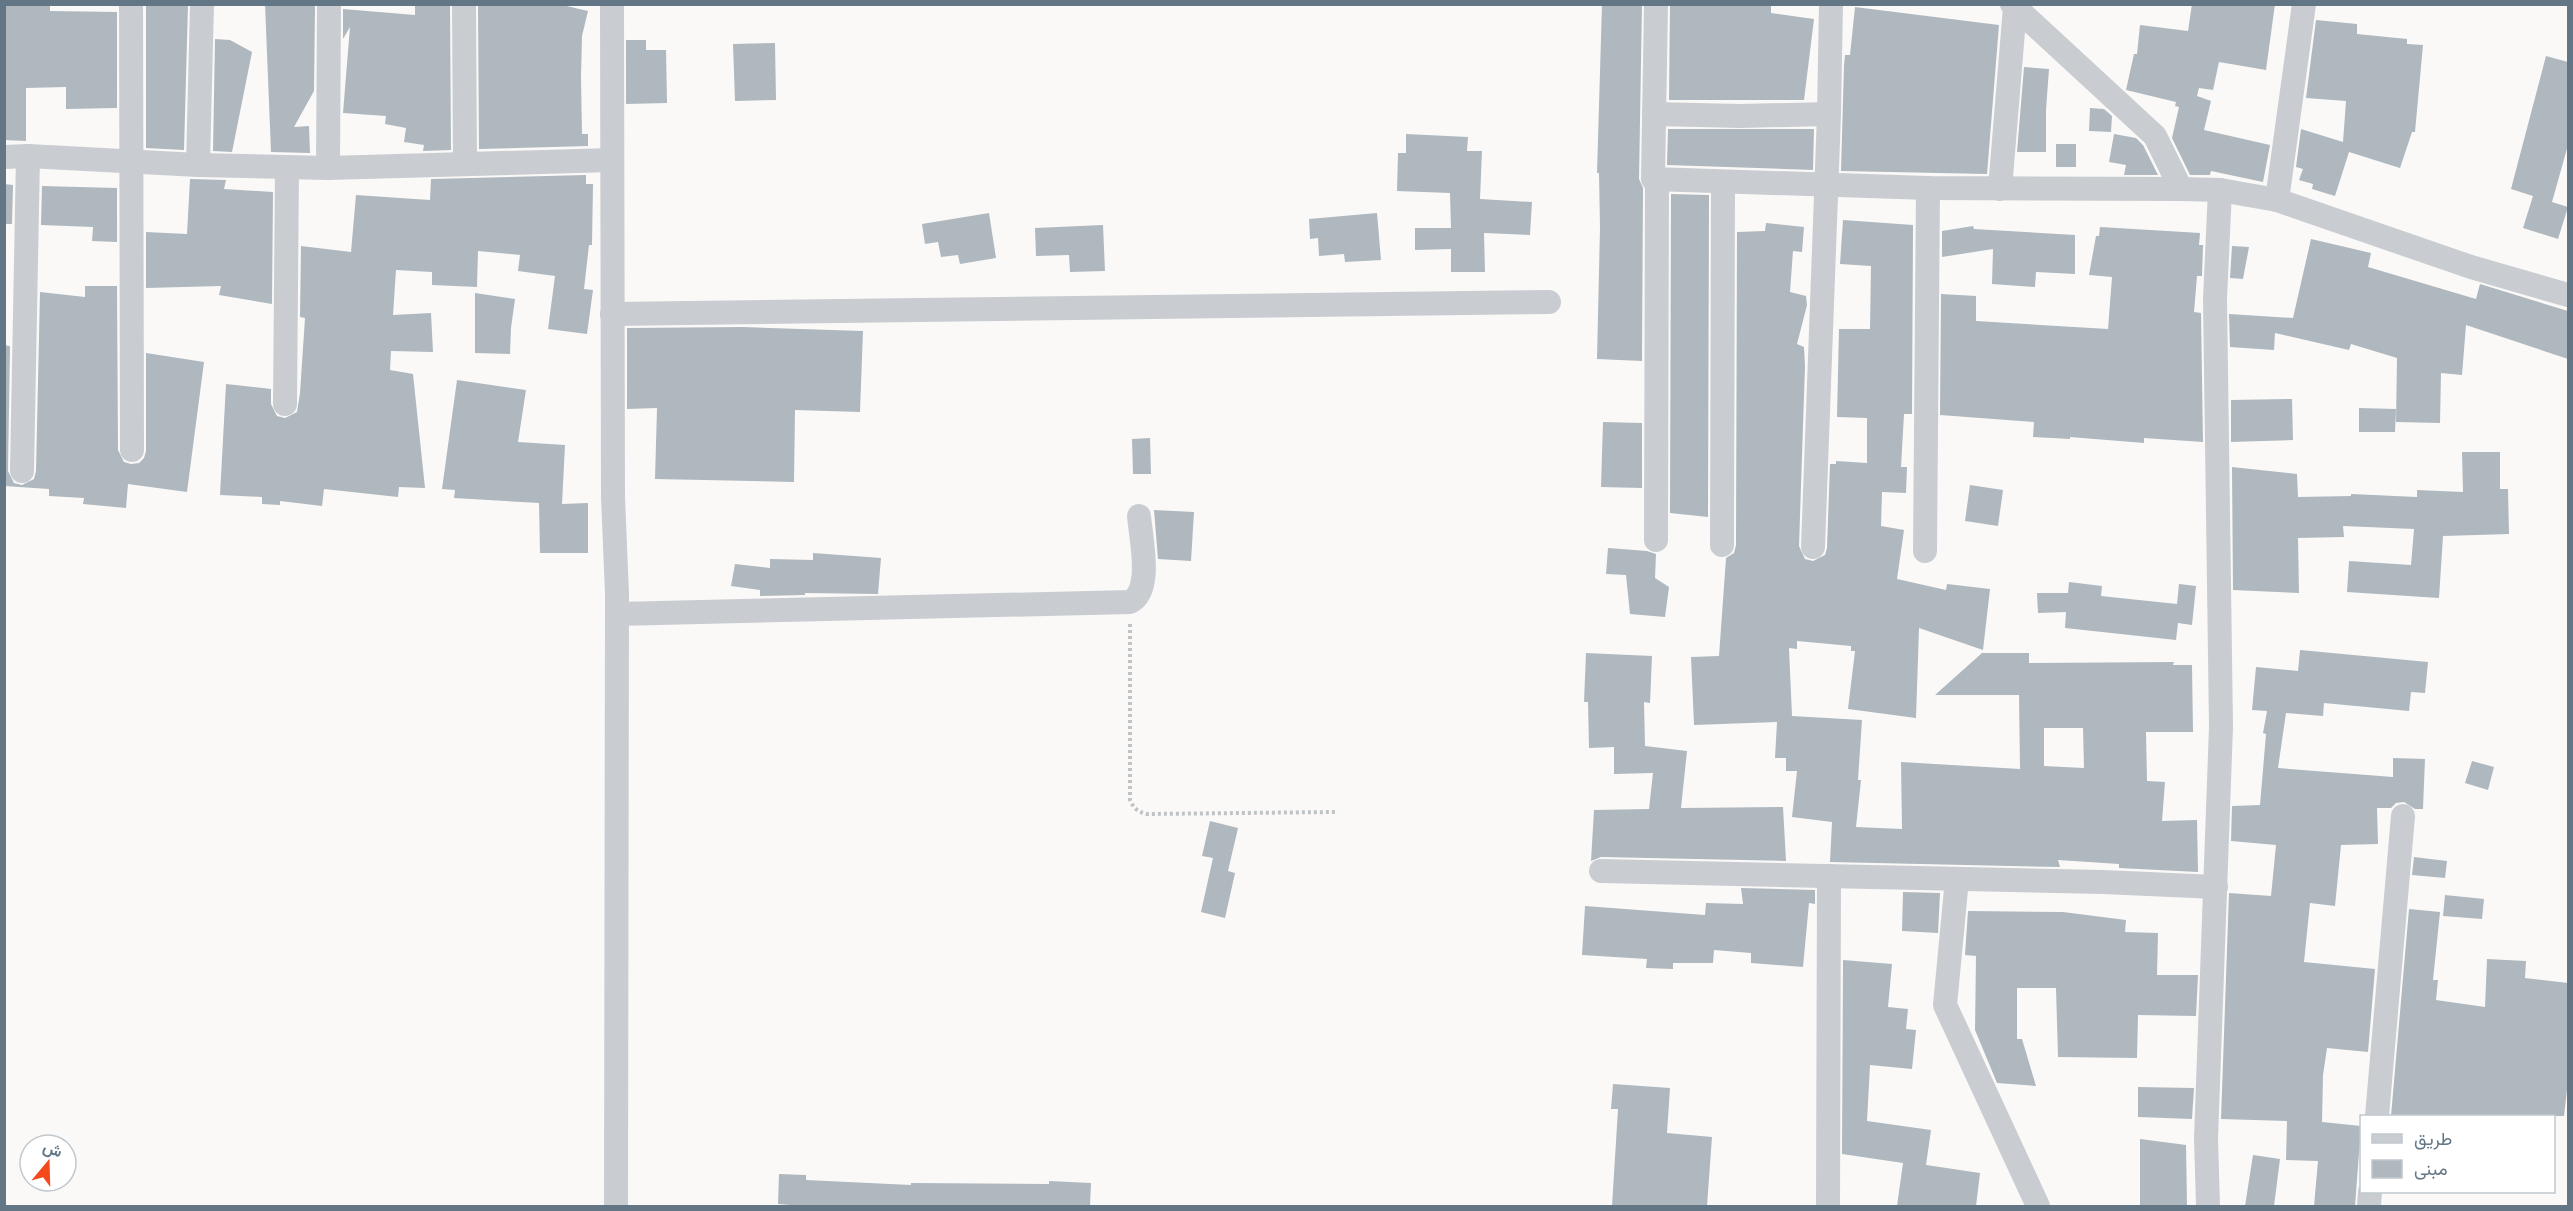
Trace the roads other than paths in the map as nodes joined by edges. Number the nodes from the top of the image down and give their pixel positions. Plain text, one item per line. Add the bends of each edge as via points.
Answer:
1 (131, 4) edge
2 (202, 4) edge
3 (329, 4) edge
4 (464, 4) edge
5 (612, 4) edge
6 (1656, 4) edge
7 (1831, 4) edge
8 (2304, 4) edge
9 (2014, 6) edge
10 (1654, 114) junction
11 (1829, 114) junction
12 (16, 156) edge
13 (130, 160) junction
14 (612, 160) junction
15 (465, 164) junction
16 (198, 165) junction
17 (287, 167) junction
18 (328, 168) junction
19 (1657, 179) junction
20 (1723, 182) junction
21 (1826, 185) junction
22 (1928, 188) junction
23 (2000, 189) junction
24 (2181, 189) junction
25 (2220, 190) junction
26 (2277, 200) junction
27 (2568, 295) edge
28 (1549, 302) dead end
29 (612, 314) junction
30 (285, 404) dead end
31 (132, 450) dead end
32 (22, 471) dead end
33 (1139, 516) dead end
34 (1656, 540) dead end
35 (1722, 545) dead end
36 (1813, 547) dead end
37 (1925, 551) dead end
38 (617, 614) junction
39 (2403, 816) dead end
40 (1601, 871) dead end
41 (1830, 876) junction
42 (1958, 879) junction
43 (2217, 887) junction
44 (2377, 1115) edge
45 (616, 1206) edge
46 (1828, 1206) edge
47 (2038, 1206) edge
48 (2208, 1206) edge

1 - 13 street
2 - 16 street
3 - 18 street
4 - 15 street
5 - 14 street
6 - 10 street
7 - 11 street
8 - 26 street
9 - 23 street
9 - 24 street via 2155,136
10 - 11 street
10 - 19 street via 1653,179
11 - 21 street
12 - 13 street
12 - 32 street
13 - 16 street
13 - 31 street
14 - 15 street
14 - 29 street
15 - 18 street
16 - 17 street
17 - 18 street
17 - 30 street
19 - 20 street
19 - 34 street
20 - 21 street
20 - 35 street
21 - 22 street
21 - 36 street
22 - 23 street
22 - 37 street
23 - 24 street
24 - 25 street
25 - 26 street
25 - 43 street via 2215,299 2221,728
26 - 27 street via 2471,267
28 - 29 street
29 - 38 street
33 - 38 street via 1144,583 1138,598 1130,602
38 - 45 street
39 - 44 street
40 - 41 street
41 - 42 street
41 - 46 street
42 - 43 street
42 - 47 street via 1945,1005
43 - 48 street via 2206,1138

